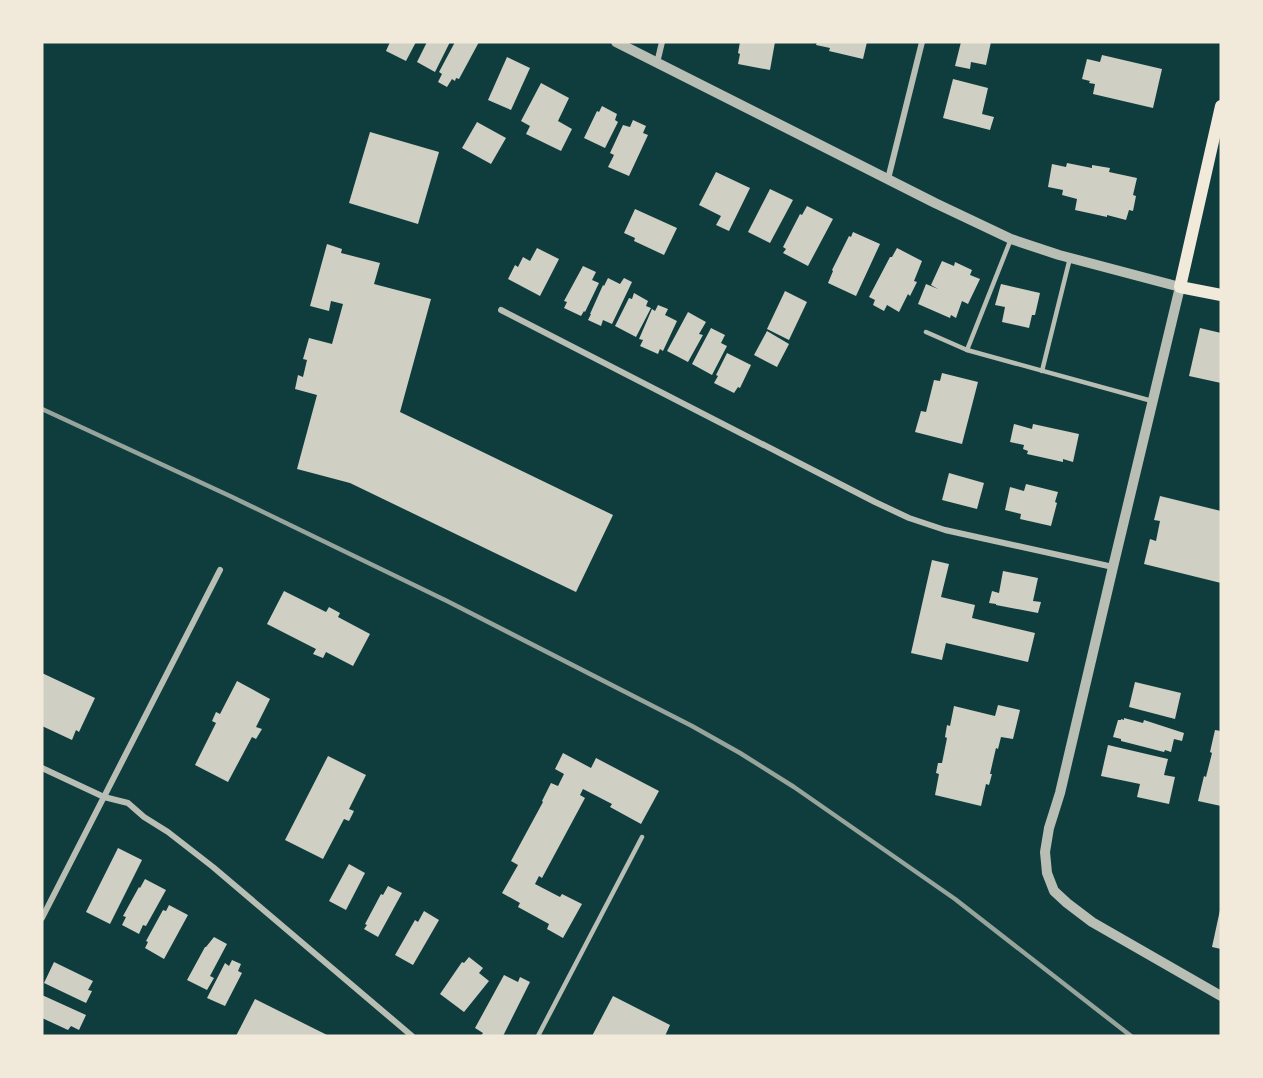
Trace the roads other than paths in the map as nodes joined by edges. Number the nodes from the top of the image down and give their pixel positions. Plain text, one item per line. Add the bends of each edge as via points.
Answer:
1 (616, 42) edge
2 (662, 42) edge
3 (922, 42) edge
4 (657, 63) junction
5 (1221, 106) edge
6 (1218, 128) edge
7 (888, 179) junction
8 (1011, 239) junction
9 (1070, 258) junction
10 (1180, 287) junction
11 (1221, 295) edge
12 (501, 310) dead end
13 (926, 332) dead end
14 (967, 351) junction
15 (1042, 371) junction
16 (1152, 401) junction
17 (1113, 567) junction
18 (220, 570) dead end
19 (42, 768) edge
20 (104, 797) junction
21 (642, 837) dead end
22 (42, 918) edge
23 (1221, 996) edge
24 (412, 1036) edge
25 (538, 1036) edge

1 - 4 street
2 - 4 street
3 - 7 street
4 - 7 street
5 - 6 main road
6 - 10 main road
7 - 8 street
8 - 9 street
8 - 14 lane
9 - 10 street
9 - 15 lane
10 - 11 main road
10 - 16 street
12 - 17 street via 909,518 945,530
13 - 14 lane
14 - 15 lane
15 - 16 lane
16 - 17 street
17 - 23 street via 1049,828 1047,873 1054,891 1092,922
18 - 20 street
19 - 20 street
20 - 22 street
20 - 24 street via 129,803 213,867
21 - 25 lane

